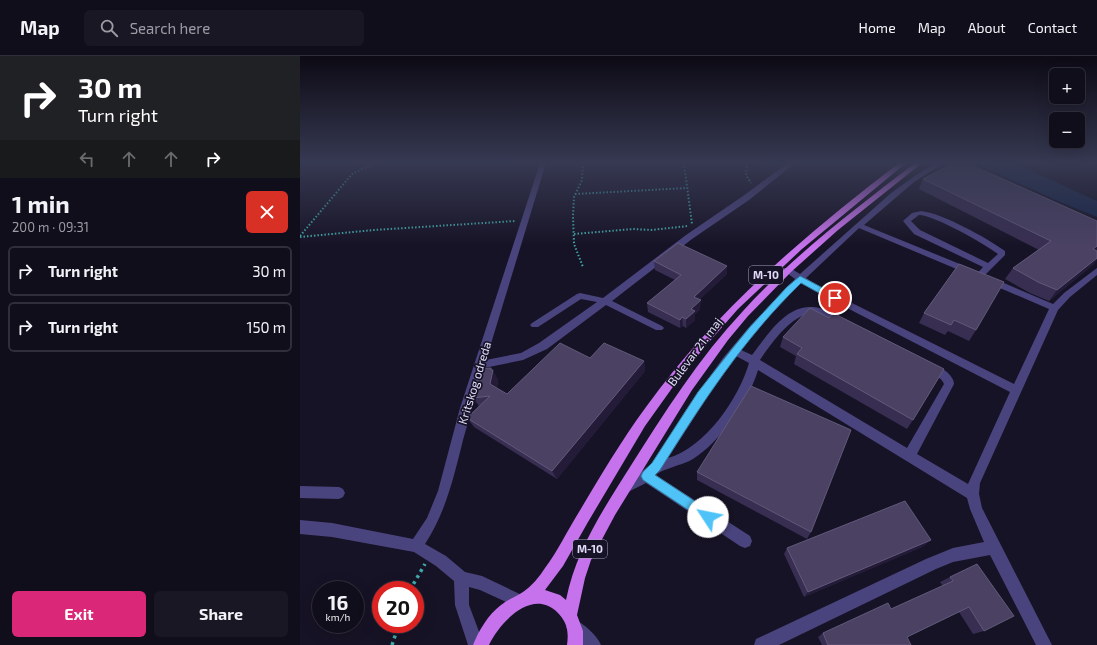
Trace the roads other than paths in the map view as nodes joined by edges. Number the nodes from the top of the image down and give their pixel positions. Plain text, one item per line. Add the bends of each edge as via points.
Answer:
1 (534, 190) edge
2 (754, 190) edge
3 (867, 190) edge
4 (885, 190) edge
5 (900, 190) edge
6 (858, 225) junction
7 (989, 267) junction
8 (787, 270) junction
9 (1097, 271) edge
10 (979, 276) junction
11 (800, 279) junction
12 (605, 301) junction
13 (1054, 308) junction
14 (535, 325) dead end
15 (851, 327) edge
16 (659, 328) dead end
17 (735, 351) junction
18 (755, 362) junction
19 (918, 362) edge
20 (480, 365) junction
21 (1017, 390) junction
22 (909, 456) junction
23 (656, 467) junction
24 (647, 476) junction
25 (624, 488) junction
26 (300, 492) edge
27 (339, 493) dead end
28 (973, 494) junction
29 (300, 527) edge
30 (745, 541) dead end
31 (416, 546) junction
32 (994, 547) junction
33 (461, 578) junction
34 (524, 599) junction
35 (572, 621) junction
36 (476, 645) edge
37 (481, 645) edge
38 (575, 645) edge
39 (593, 645) edge
40 (762, 645) edge
41 (1044, 645) edge

1 - 20 street, Kritskog odreda
2 - 12 street via 695,228
3 - 34 main road, Bulevar 21. maj / M-10 via 784,259 750,291 698,348 624,449 549,574
4 - 8 main road, Bulevar 21. maj / M-10
5 - 6 street
6 - 10 street
6 - 11 street
7 - 7 street via 1001,255 999,250 923,212 913,214 907,221 917,232
7 - 10 street
8 - 11 street
8 - 25 main road, Bulevar 21. maj / M-10 via 743,316 696,375 668,414
9 - 13 street
10 - 13 street
11 - 17 street via 779,299
11 - 21 street
12 - 14 street via 580,296
12 - 16 street
12 - 20 street via 543,346 523,356
13 - 21 street
15 - 18 street via 818,311 800,311 775,334
17 - 18 street
17 - 23 street via 702,395
18 - 22 street
18 - 23 street via 743,392 727,418 709,439 678,461
19 - 22 street via 946,376 949,384
20 - 31 street, Kritskog odreda via 440,504
21 - 28 street via 974,483
22 - 28 street
23 - 24 street
24 - 25 street
24 - 30 street
25 - 35 main road, Bulevar 21. maj / M-10 via 585,558
26 - 27 street
28 - 32 street via 976,509
29 - 31 street via 332,530
31 - 33 street via 442,561
32 - 40 street via 953,555 931,564
32 - 41 street
33 - 34 street via 482,582
33 - 36 street via 462,604
34 - 35 main road via 541,596 553,599 562,606
34 - 37 main road, M-10 via 509,606 496,618
35 - 38 main road, M-10
35 - 39 street

